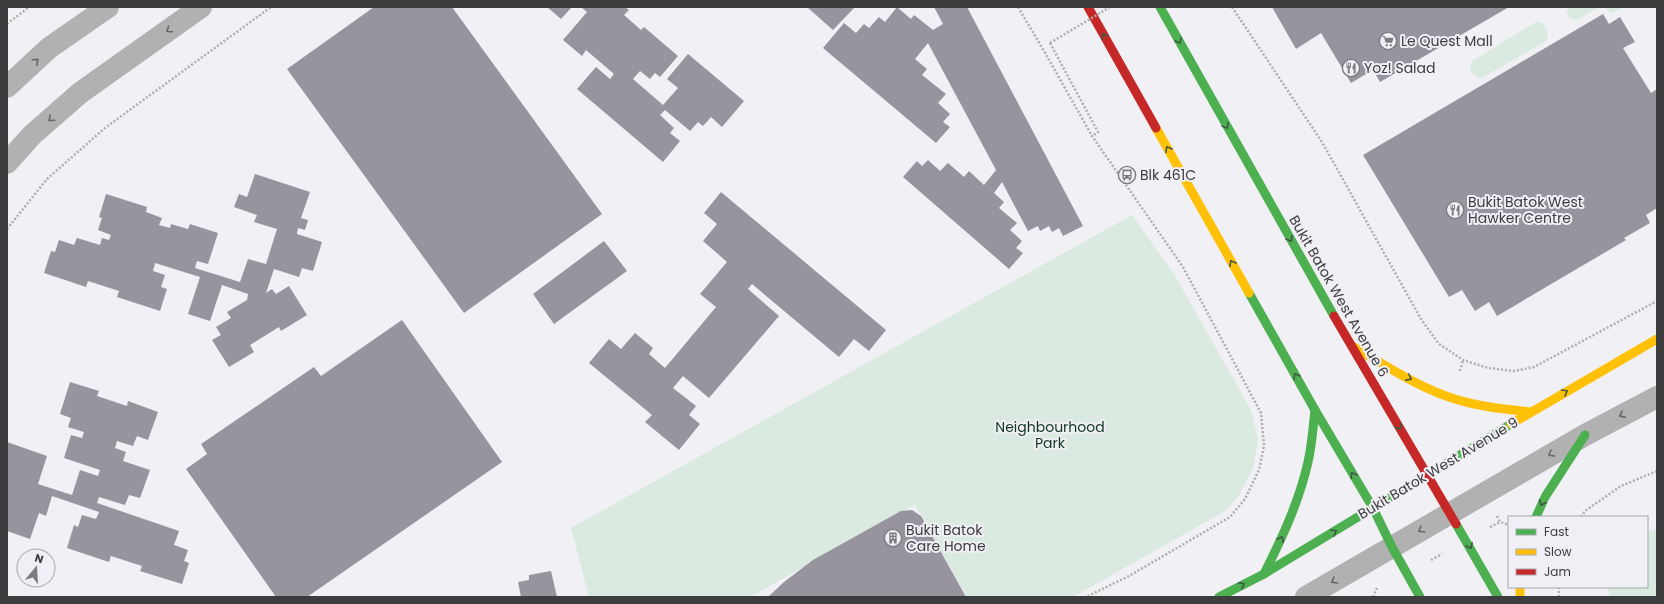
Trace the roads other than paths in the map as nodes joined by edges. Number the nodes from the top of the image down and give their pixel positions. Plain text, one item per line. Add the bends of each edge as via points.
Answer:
1 (108, 7) edge
2 (201, 7) edge
3 (1088, 7) edge
4 (1160, 7) edge
5 (7, 87) edge
6 (7, 163) edge
7 (1657, 339) edge
8 (1350, 345) junction
9 (1657, 397) edge
10 (1315, 410) junction
11 (1531, 412) junction
12 (1585, 435) junction
13 (1427, 475) junction
14 (1373, 508) junction
15 (1450, 513) junction
16 (1536, 516) edge
17 (1392, 547) junction
18 (1264, 574) junction
19 (1219, 597) edge
20 (1306, 597) edge
21 (1420, 597) edge
22 (1498, 597) edge

5 -> 1 street via 49,48
2 -> 6 street via 80,93 32,135
10 -> 3 street
4 -> 8 street, Bukit Batok West Avenue 6
11 -> 7 street, Bukit Batok West Avenue 9
8 -> 11 street via 1410,379 1455,398 1491,407
8 -> 13 street, Bukit Batok West Avenue 6
9 -> 12 street
14 -> 10 street
18 -> 10 street via 1290,520 1302,486 1311,448
11 - 13 street, Bukit Batok West Avenue 9
12 -> 15 street
12 -> 16 street via 1545,497
13 - 14 street, Bukit Batok West Avenue 9
13 - 15 street, Bukit Batok West Avenue 6
14 - 17 street
18 -> 14 street, Bukit Batok West Avenue 9
15 -> 17 street
15 -> 22 street, Bukit Batok West Avenue 6
17 -> 20 street
17 - 21 street
19 -> 18 street, Bukit Batok West Avenue 9

